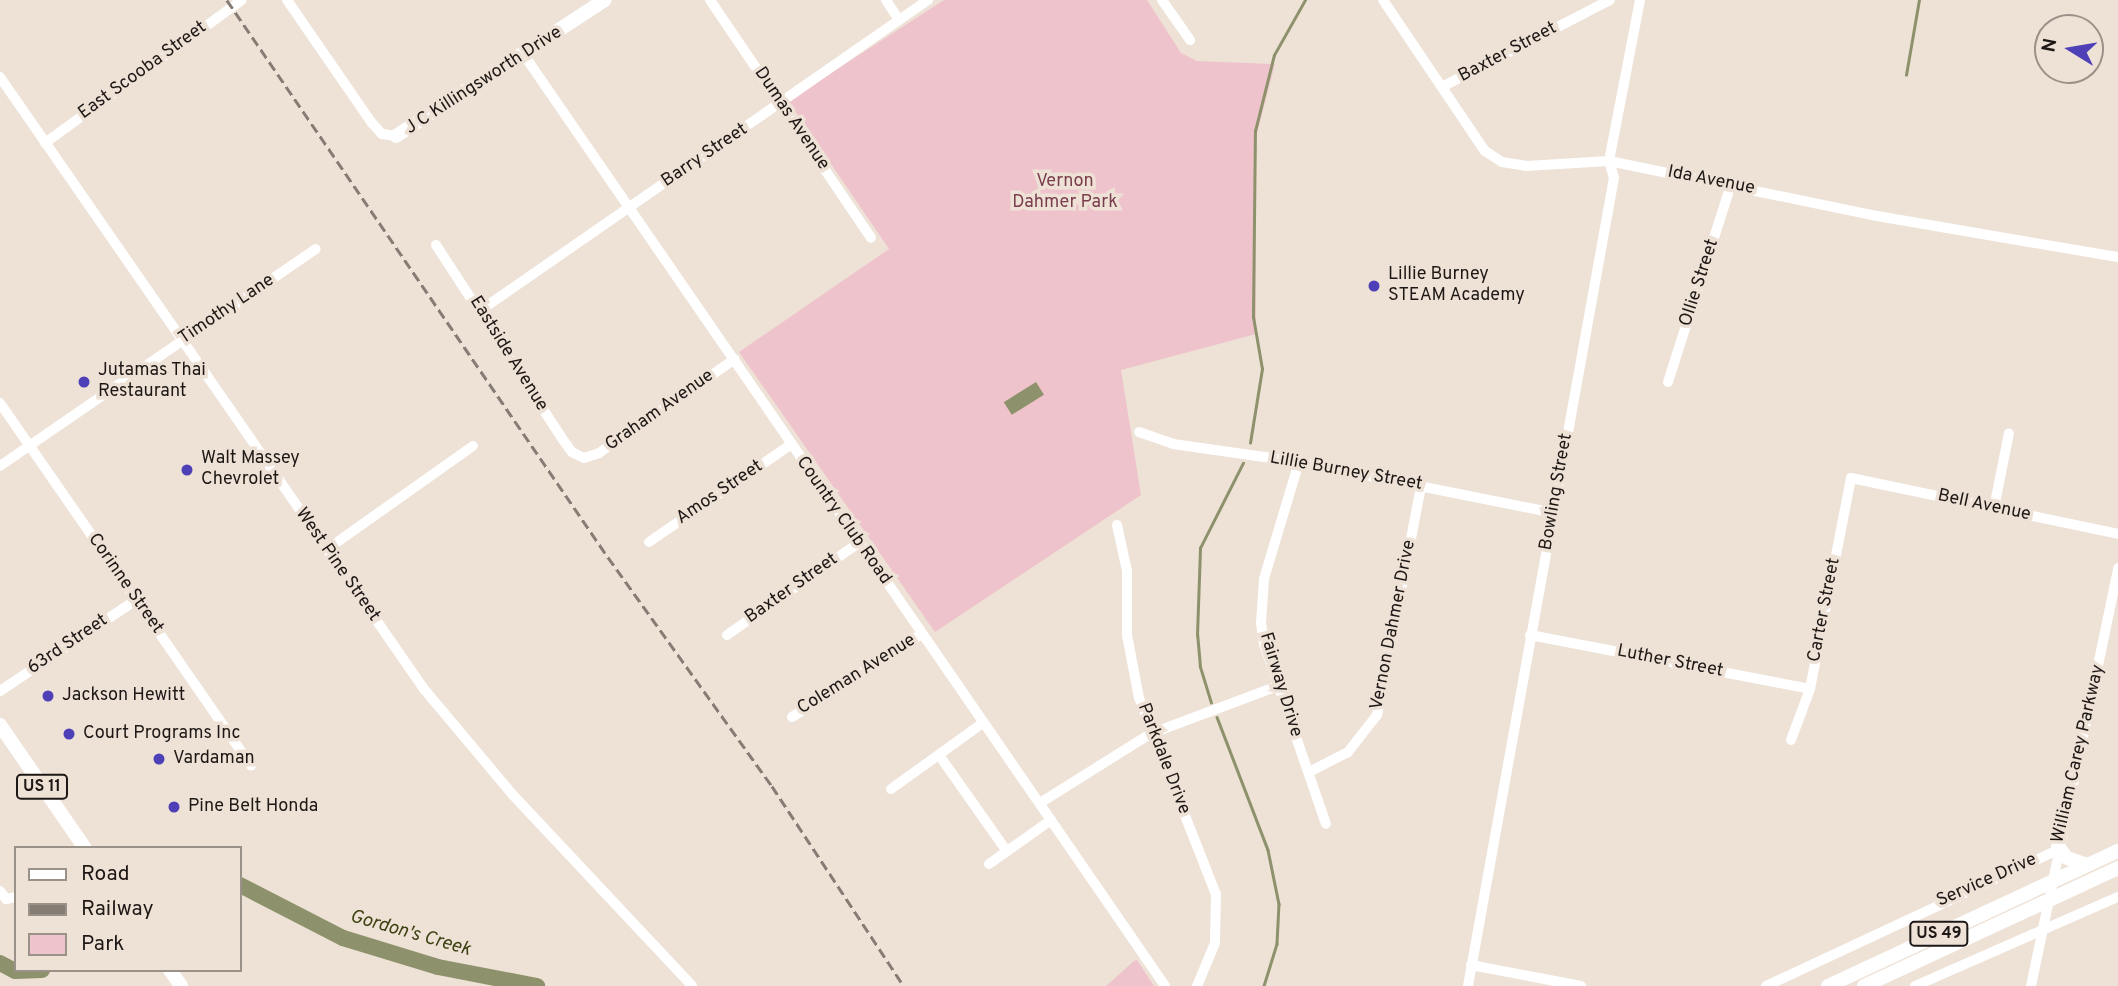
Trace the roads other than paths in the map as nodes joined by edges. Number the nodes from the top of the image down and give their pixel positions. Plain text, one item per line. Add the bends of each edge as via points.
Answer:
1 (242, 0) edge
2 (287, 0) edge
3 (604, 0) edge
4 (710, 0) edge
5 (886, 0) edge
6 (928, 0) edge
7 (1162, 0) edge
8 (1383, 0) edge
9 (1610, 0) edge
10 (1640, 0) edge
11 (899, 20) junction
12 (1190, 40) dead end
13 (524, 55) junction
14 (0, 77) edge
15 (1442, 87) junction
16 (783, 104) junction
17 (397, 136) joint
18 (45, 143) junction
19 (1609, 161) junction
20 (1731, 184) junction
21 (629, 206) junction
22 (871, 239) dead end
23 (436, 245) dead end
24 (316, 249) dead end
25 (2118, 257) edge
26 (481, 310) junction
27 (182, 340) junction
28 (735, 359) junction
29 (1668, 382) dead end
30 (0, 403) edge
31 (1139, 432) dead end
32 (2009, 433) dead end
33 (790, 445) junction
34 (30, 446) junction
35 (474, 446) dead end
36 (584, 458) joint
37 (1299, 462) junction
38 (0, 466) edge
39 (1851, 478) joint
40 (1421, 486) junction
41 (1994, 508) junction
42 (1554, 513) junction
43 (1117, 525) dead end
44 (2118, 534) edge
45 (649, 542) dead end
46 (858, 544) junction
47 (326, 550) junction
48 (2118, 568) edge
49 (136, 600) junction
50 (922, 634) junction
51 (727, 635) dead end
52 (1530, 635) junction
53 (1278, 686) junction
54 (1810, 689) junction
55 (0, 691) edge
56 (792, 717) dead end
57 (983, 723) junction
58 (0, 725) edge
59 (1150, 734) junction
60 (1791, 740) dead end
61 (939, 755) junction
62 (251, 766) dead end
63 (1309, 772) junction
64 (891, 789) dead end
65 (1040, 803) junction
66 (1051, 820) junction
67 (1326, 824) dead end
68 (84, 846) edge
69 (2057, 849) junction
70 (1006, 850) junction
71 (2118, 851) edge
72 (989, 864) dead end
73 (2087, 865) junction
74 (2118, 868) edge
75 (2050, 881) junction
76 (2118, 897) edge
77 (2047, 900) junction
78 (2043, 928) junction
79 (1471, 965) junction
80 (692, 986) edge
81 (1166, 986) edge
82 (1196, 986) edge
83 (1468, 986) edge
84 (1581, 986) edge
85 (1766, 986) edge
86 (1828, 986) edge
87 (1864, 986) edge
88 (1915, 986) edge
89 (2031, 986) edge

1 - 18 street, East Scooba Street
2 - 17 street via 377,129
3 - 13 main road, J C Killingsworth Drive
4 - 16 street, Dumas Avenue
5 - 11 street
6 - 11 street, Barry Street
7 - 12 street
8 - 15 street, Ida Avenue
9 - 15 street, Baxter Street
10 - 19 street, Bowling Street
11 - 16 street, Barry Street
13 - 17 main road, J C Killingsworth Drive
13 - 21 street, Country Club Road
14 - 18 street, West Pine Street
15 - 19 street, Ida Avenue via 1485,151 1502,162 1526,166
16 - 21 street, Barry Street
16 - 22 street, Dumas Avenue
18 - 27 street, West Pine Street
19 - 20 street, Ida Avenue
19 - 42 street, Bowling Street via 1614,178
20 - 25 street, Ida Avenue via 1877,216
20 - 29 street, Ollie Street
21 - 26 street, Barry Street
21 - 28 street, Country Club Road
23 - 26 street, Eastside Avenue
24 - 27 street, Timothy Lane
26 - 36 street, Eastside Avenue via 561,437 572,452
27 - 34 street, Timothy Lane
27 - 47 street, West Pine Street
28 - 33 street, Country Club Road
28 - 36 street, Graham Avenue via 599,453
30 - 34 street, Corinne Street
31 - 37 street, Lillie Burney Street via 1173,444
32 - 41 street
33 - 45 street, Amos Street
33 - 46 street, Country Club Road
34 - 38 street, Timothy Lane
34 - 49 street, Corinne Street
35 - 47 street
37 - 40 street, Lillie Burney Street
37 - 53 street, Fairway Drive via 1261,601 1265,644
39 - 41 street, Bell Avenue
39 - 54 street, Carter Street
40 - 42 street, Lillie Burney Street
40 - 63 street, Vernon Dahmer Drive via 1377,716 1348,752
41 - 44 street, Bell Avenue
42 - 52 street, Bowling Street
43 - 59 street, Parkdale Drive via 1127,571 1130,662
46 - 50 street, Country Club Road
46 - 51 street, Baxter Street
47 - 80 street, West Pine Street via 464,741
48 - 69 street, William Carey Parkway
49 - 55 street, 63rd Street
49 - 62 street, Corinne Street
50 - 56 street, Coleman Avenue
50 - 57 street, Country Club Road
52 - 54 street, Luther Street
52 - 79 street, Bowling Street
53 - 59 street
53 - 63 street, Fairway Drive
54 - 60 street, Carter Street
57 - 61 street
57 - 65 street, Country Club Road
58 - 68 main road, US 11
59 - 65 street
59 - 82 street, Parkdale Drive via 1216,894 1215,943
61 - 64 street
61 - 70 street
63 - 67 street, Fairway Drive
65 - 66 street, Country Club Road
66 - 70 street
66 - 81 street, Country Club Road
69 - 73 main road
69 - 75 street, William Carey Parkway
69 - 85 street, Service Drive
70 - 72 street
71 - 73 main road, US 49
73 - 75 main road, US 49
74 - 77 main road, US 49
75 - 77 street, William Carey Parkway
75 - 86 main road, US 49
76 - 78 street
77 - 78 street, William Carey Parkway
77 - 87 main road, US 49
78 - 88 street
78 - 89 street, William Carey Parkway
79 - 83 street, Bowling Street
79 - 84 street

